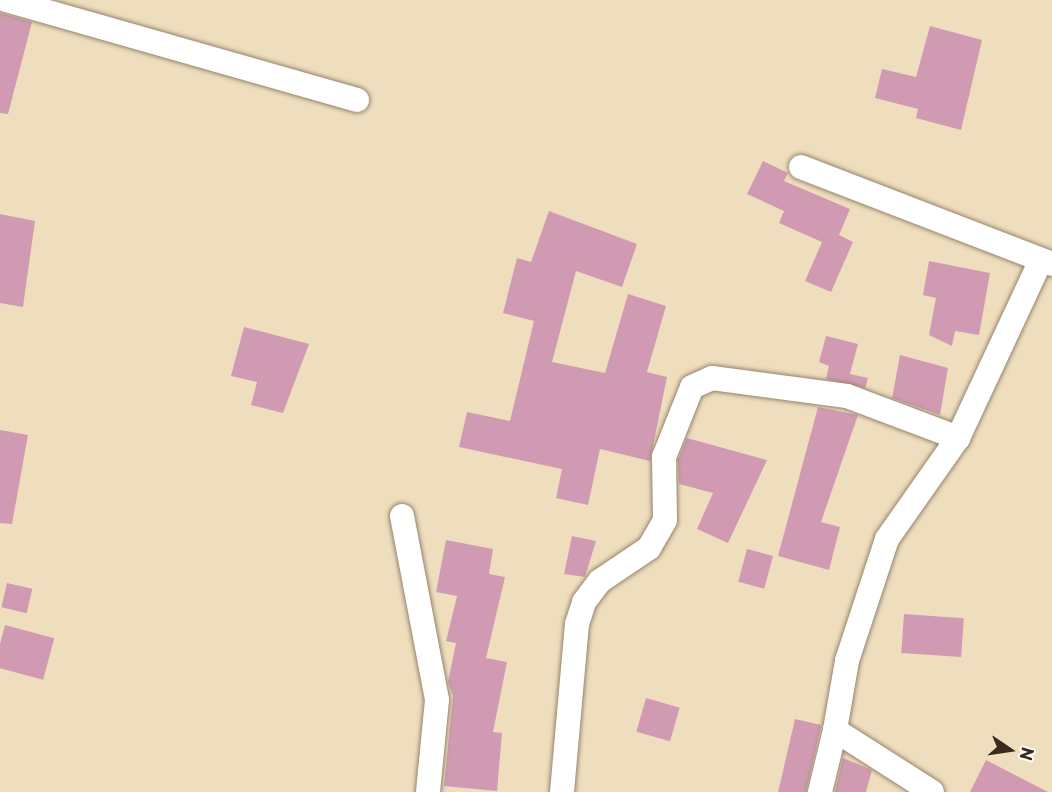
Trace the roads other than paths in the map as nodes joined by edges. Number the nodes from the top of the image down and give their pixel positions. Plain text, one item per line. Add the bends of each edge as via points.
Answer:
1 (6, 0) edge
2 (357, 100) dead end
3 (801, 167) dead end
4 (1047, 262) edge
5 (958, 438) junction
6 (402, 516) dead end
7 (835, 730) junction
8 (428, 792) edge
9 (562, 792) edge
10 (820, 792) edge
11 (932, 792) edge

1 - 2 street
3 - 4 street
4 - 5 street
5 - 7 street via 887,539 847,661
5 - 9 street via 847,396 712,378 692,387 664,457 665,520 649,548 600,581 577,624
6 - 8 street via 437,700
7 - 10 street
7 - 11 street

